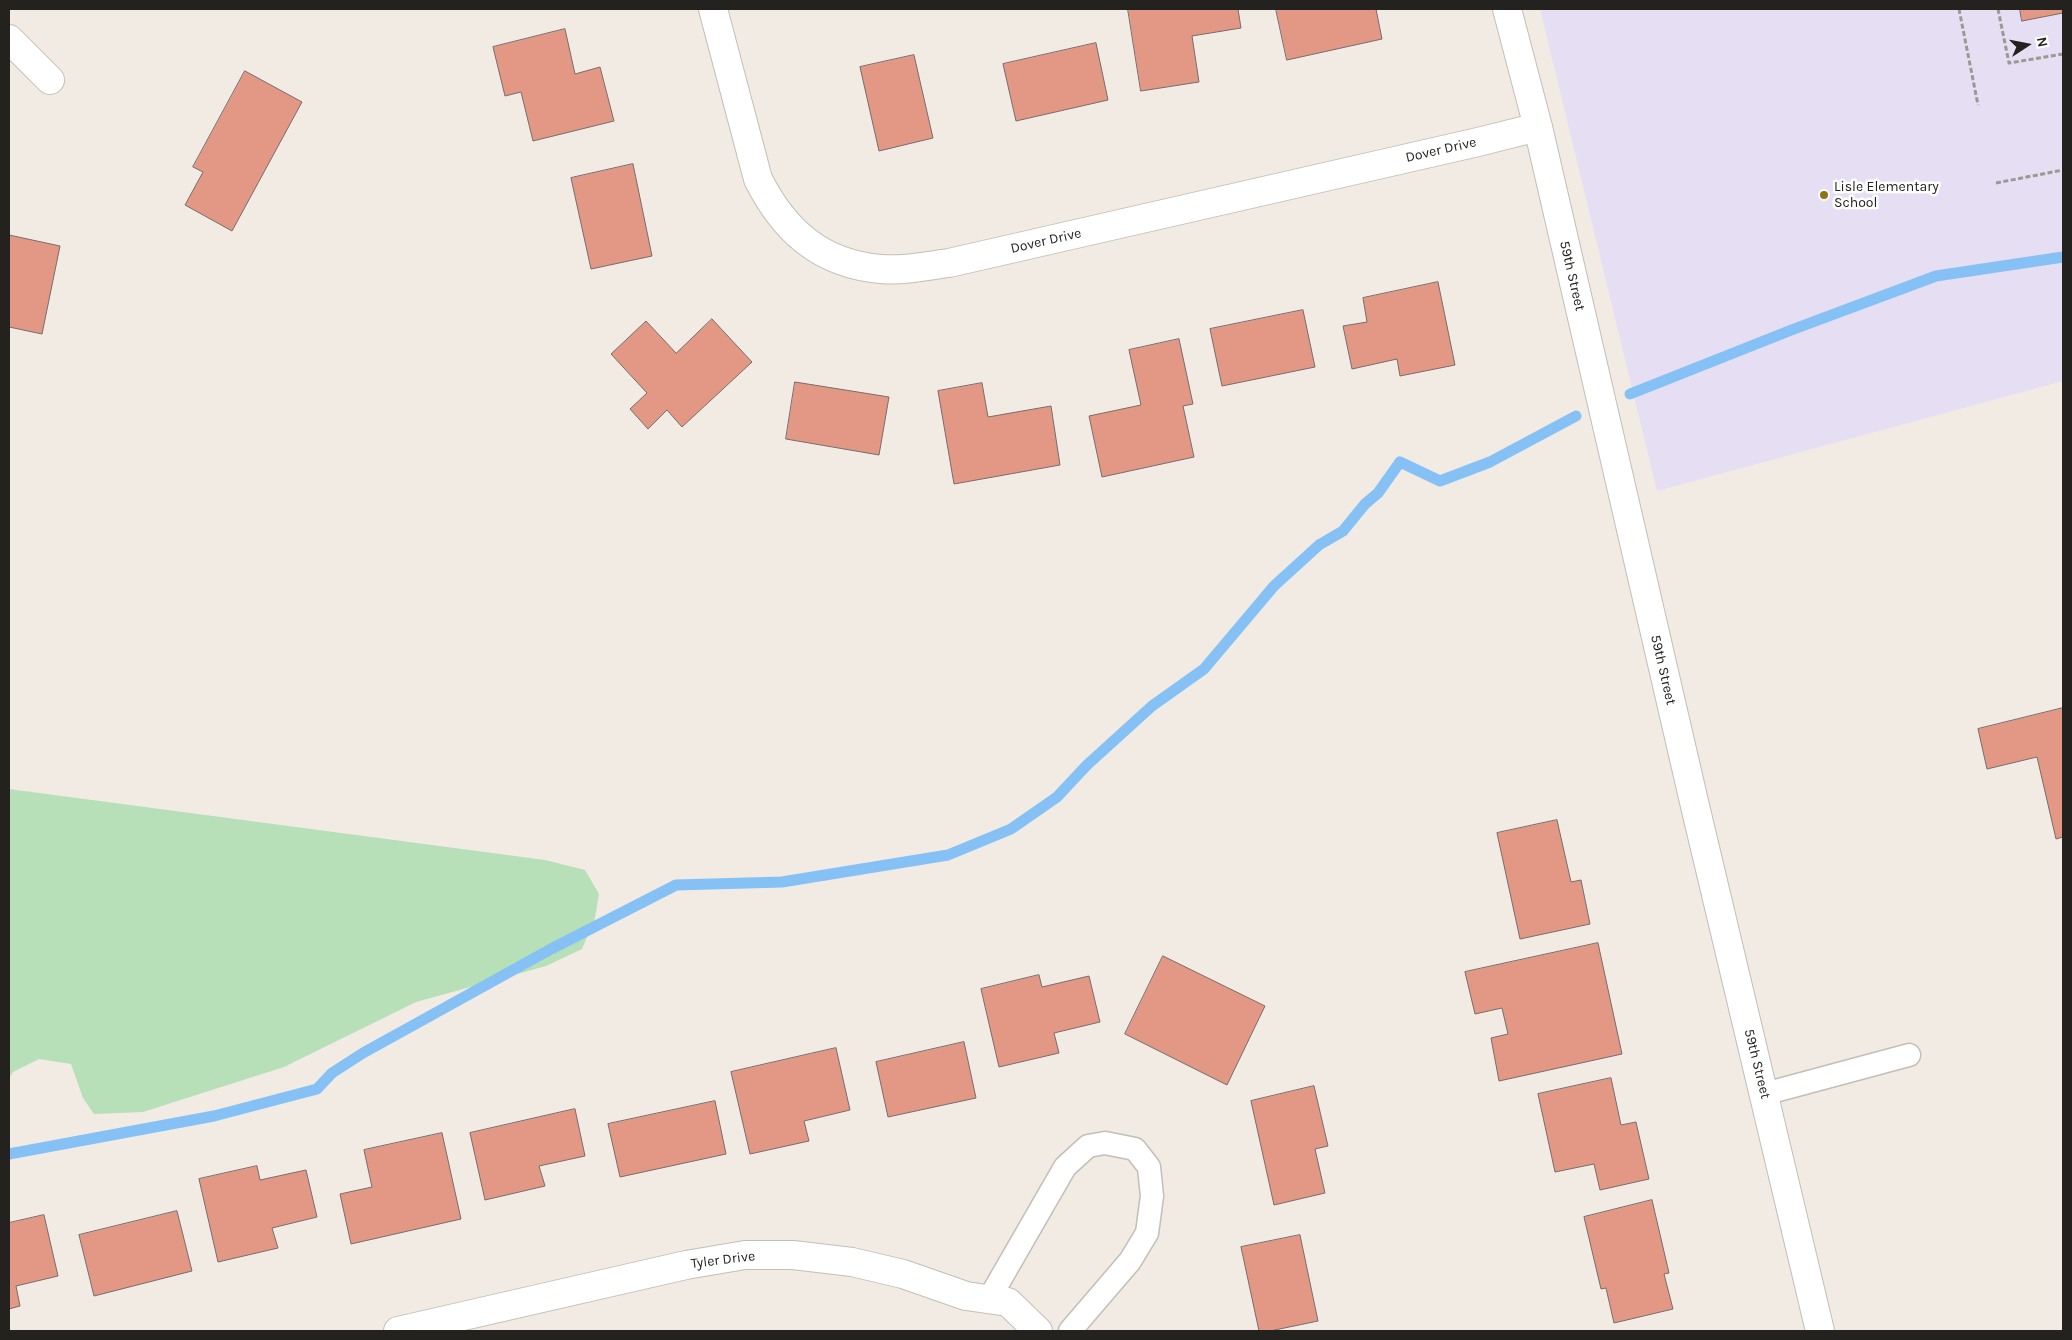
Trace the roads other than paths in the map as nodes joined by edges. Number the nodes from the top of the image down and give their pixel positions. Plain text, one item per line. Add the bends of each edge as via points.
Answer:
1 (713, 9) edge
2 (1508, 9) edge
3 (9, 40) edge
4 (50, 80) dead end
5 (1538, 127) junction
6 (1908, 1055) dead end
7 (1764, 1094) junction
8 (989, 1299) junction
9 (398, 1331) edge
10 (1038, 1331) edge
11 (1070, 1331) edge
12 (1820, 1331) edge

1 - 5 street, Dover Drive via 758,179 767,198 802,240 825,255 881,269 949,263
2 - 5 street, 59th Street
3 - 4 street
5 - 7 street, 59th Street
6 - 7 lane
7 - 12 street, 59th Street
8 - 9 street, Tyler Drive via 966,1296 903,1274 852,1262 793,1255 745,1256 686,1264
8 - 10 street, Tyler Drive via 1008,1302
8 - 11 lane via 1065,1167 1088,1146 1105,1143 1135,1149 1149,1167 1152,1196 1146,1232 1130,1261

